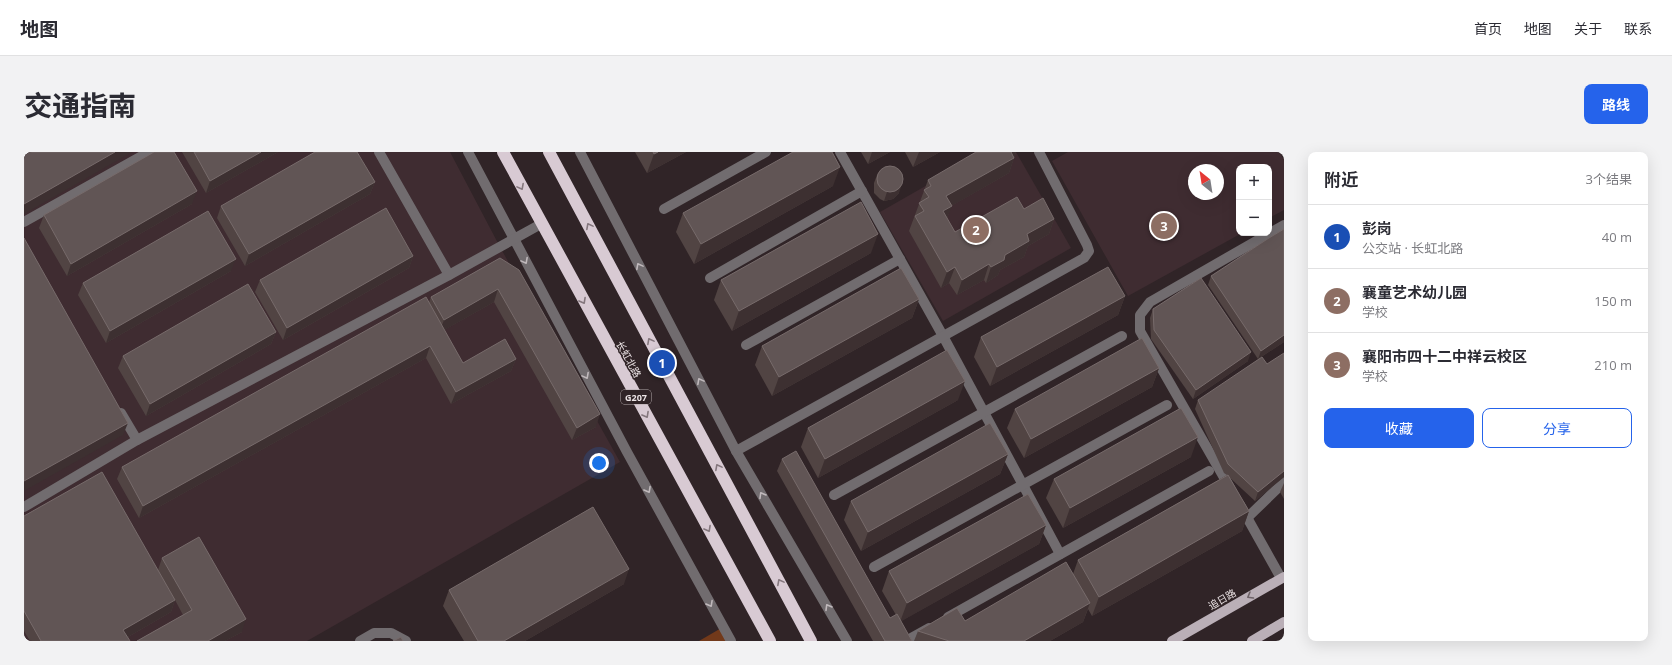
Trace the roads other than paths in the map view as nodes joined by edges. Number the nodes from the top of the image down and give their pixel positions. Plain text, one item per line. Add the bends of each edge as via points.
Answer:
1 (149, 152) edge
2 (379, 152) edge
3 (468, 152) edge
4 (503, 152) edge
5 (549, 152) edge
6 (580, 152) edge
7 (766, 152) edge
8 (840, 152) edge
9 (1038, 152) edge
10 (862, 191) junction
11 (664, 209) dead end
12 (24, 222) edge
13 (541, 224) junction
14 (1284, 225) edge
15 (514, 239) junction
16 (900, 259) junction
17 (449, 275) junction
18 (710, 278) dead end
19 (943, 336) junction
20 (1122, 336) dead end
21 (746, 345) dead end
22 (1167, 405) dead end
23 (117, 406) edge
24 (984, 412) junction
25 (137, 440) junction
26 (736, 451) junction
27 (1209, 471) dead end
28 (1284, 482) edge
29 (1023, 484) junction
30 (834, 495) dead end
31 (24, 507) edge
32 (1247, 518) junction
33 (1060, 554) junction
34 (874, 566) dead end
35 (1283, 578) edge
36 (1284, 622) edge
37 (911, 638) edge
38 (360, 641) edge
39 (406, 641) edge
40 (730, 641) edge
41 (770, 641) edge
42 (811, 641) edge
43 (847, 641) edge
44 (1172, 641) edge
45 (1252, 641) edge

1 - 12 street
2 - 17 street
3 - 15 street
4 -> 13 highway, 长虹北路 / G207
42 -> 5 highway
26 -> 6 street
7 - 11 street
8 - 10 street
9 - 19 street via 1089,251 1084,258
10 - 16 street
10 - 18 street
13 - 15 street
13 -> 41 highway, 长虹北路 / G207
14 - 32 street via 1150,302 1140,315 1140,331
15 - 17 street
15 -> 40 street
16 - 19 street
16 - 21 street
17 - 25 street
19 - 24 street
19 - 26 street
20 - 24 street
22 - 29 street
23 - 25 street
24 - 29 street
24 - 30 street
25 - 31 street
43 -> 26 street
27 - 33 street
28 - 32 street
29 - 33 street
29 - 34 street
32 - 35 street
33 - 37 street
35 -> 44 main road, 追日路
36 - 45 main road
38 - 39 street via 374,632 391,633

